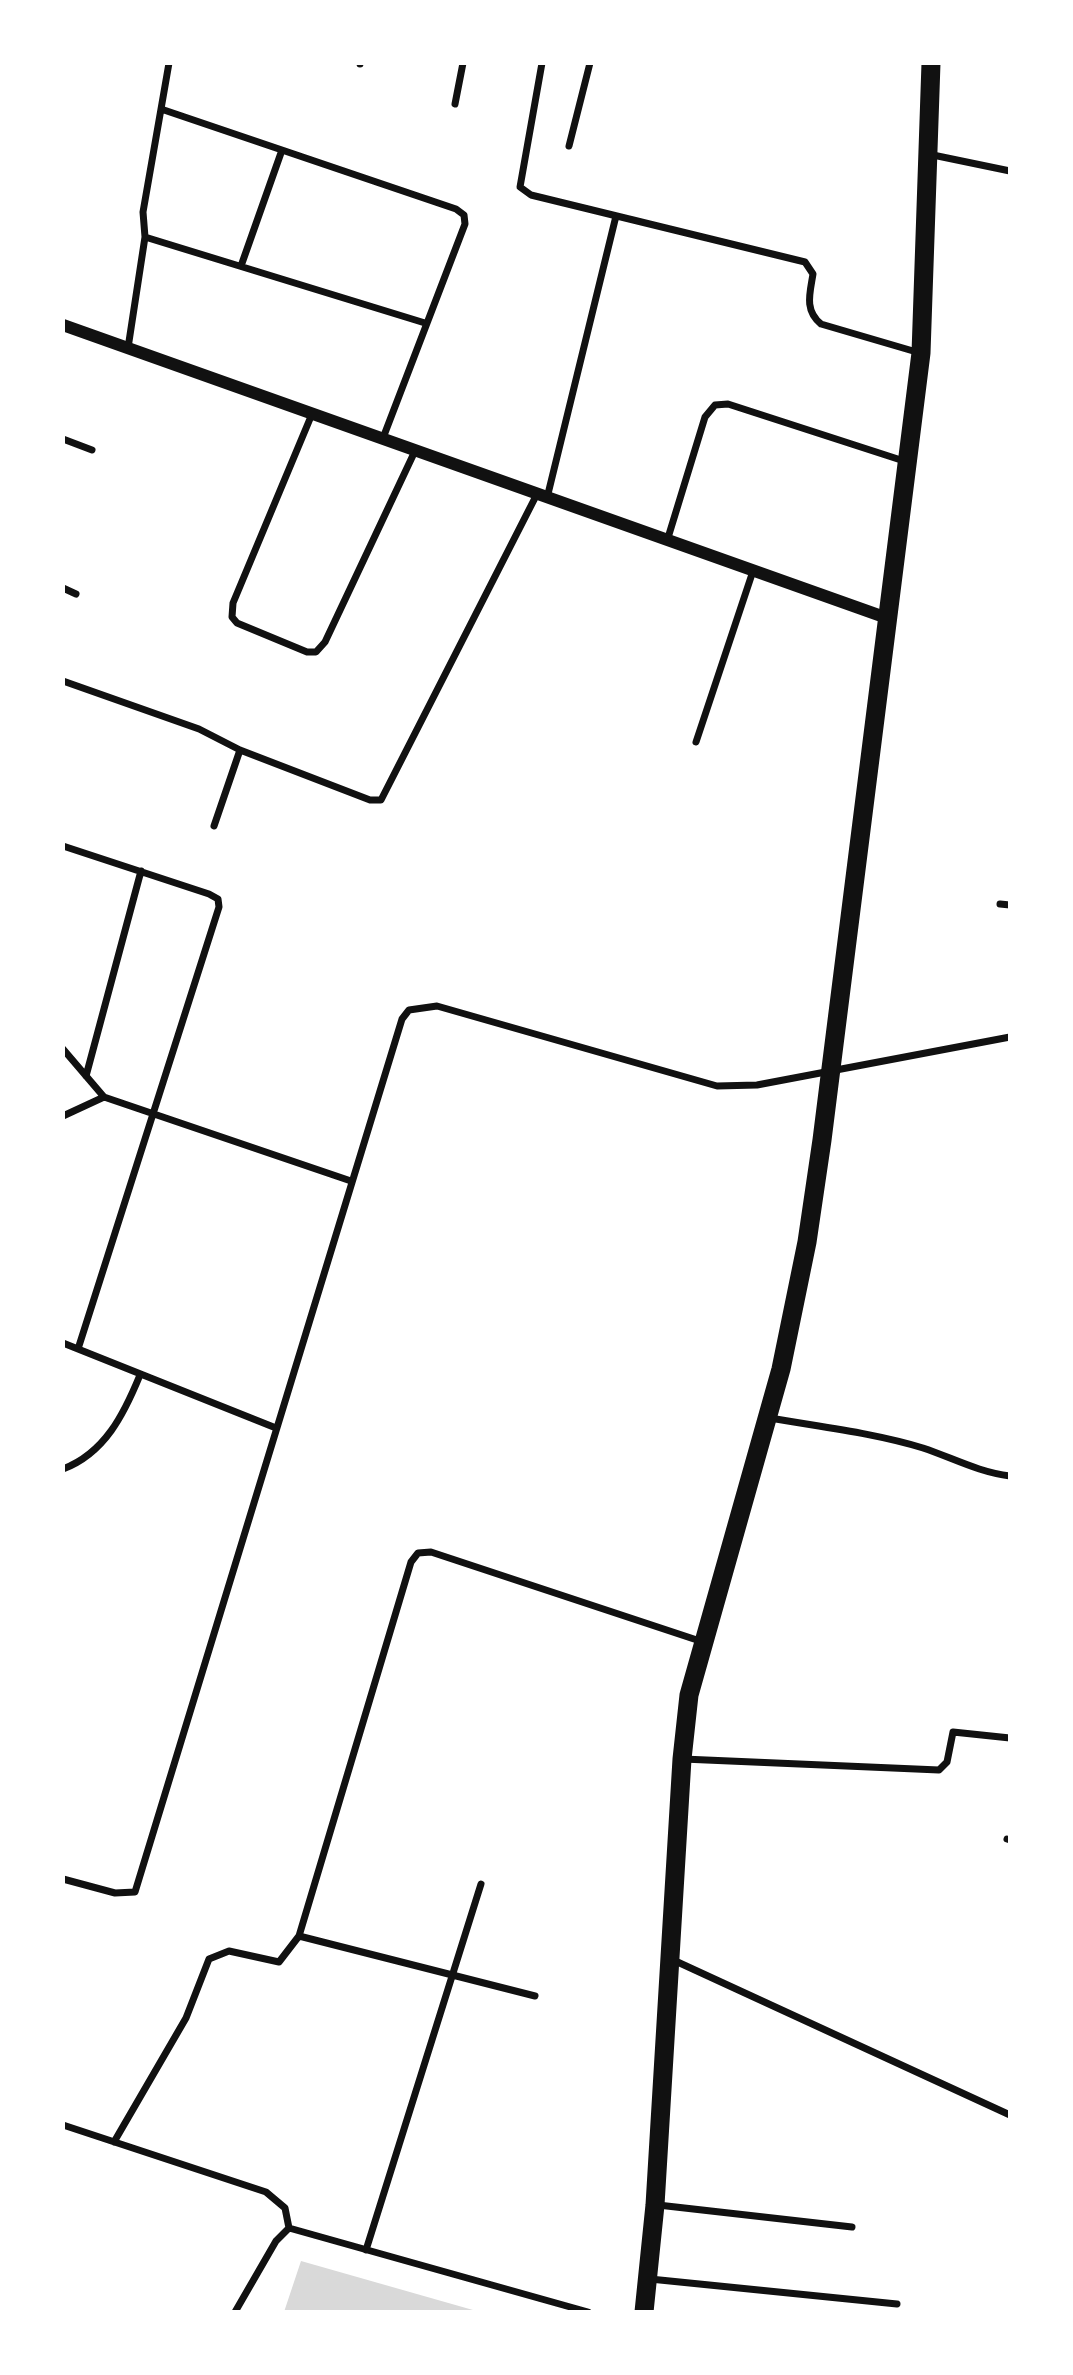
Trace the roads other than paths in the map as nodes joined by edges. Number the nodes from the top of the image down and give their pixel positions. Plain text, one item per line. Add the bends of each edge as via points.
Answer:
1 (169, 63) edge
2 (463, 63) edge
3 (542, 63) edge
4 (590, 63) edge
5 (931, 63) edge
6 (454, 104) dead end
7 (161, 108) junction
8 (569, 146) dead end
9 (282, 150) junction
10 (927, 154) junction
11 (1010, 171) edge
12 (616, 216) junction
13 (145, 237) junction
14 (241, 267) junction
15 (425, 323) junction
16 (63, 325) edge
17 (128, 349) junction
18 (921, 353) junction
19 (312, 414) junction
20 (383, 438) junction
21 (63, 439) edge
22 (92, 450) dead end
23 (415, 451) junction
24 (908, 463) junction
25 (542, 496) junction
26 (667, 541) junction
27 (753, 571) junction
28 (63, 588) edge
29 (76, 594) dead end
30 (887, 618) junction
31 (63, 681) edge
32 (696, 742) dead end
33 (240, 750) junction
34 (214, 826) dead end
35 (63, 846) edge
36 (141, 871) junction
37 (1000, 904) dead end
38 (1010, 905) edge
39 (1010, 1037) edge
40 (63, 1049) edge
41 (831, 1070) junction
42 (86, 1076) junction
43 (104, 1097) junction
44 (153, 1112) junction
45 (63, 1116) edge
46 (351, 1181) junction
47 (63, 1343) edge
48 (78, 1349) junction
49 (140, 1375) junction
50 (769, 1418) junction
51 (276, 1428) junction
52 (63, 1469) edge
53 (1010, 1476) edge
54 (703, 1642) junction
55 (1010, 1738) edge
56 (682, 1759) junction
57 (63, 1879) edge
58 (481, 1884) dead end
59 (299, 1936) junction
60 (670, 1959) junction
61 (452, 1975) junction
62 (535, 1996) dead end
63 (1010, 2115) edge
64 (63, 2125) edge
65 (114, 2142) junction
66 (655, 2205) junction
67 (852, 2227) dead end
68 (289, 2228) junction
69 (366, 2250) junction
70 (648, 2279) junction
71 (897, 2304) dead end
72 (235, 2312) edge
73 (588, 2312) edge
74 (643, 2312) edge

1 - 7 street
2 - 6 street
3 - 12 street via 520,187 531,195
4 - 8 street
5 - 10 highway
7 - 9 street
7 - 13 street via 143,212
9 - 14 street
9 - 15 street via 462,212 465,224
10 - 11 street
10 - 18 highway
12 - 18 street via 805,262 813,274 808,304 821,324
12 - 25 street
13 - 14 street
13 - 17 street
14 - 15 street
15 - 20 street
16 - 17 street
17 - 19 street
18 - 24 highway
19 - 20 street
19 - 23 street via 233,603 232,617 306,652 316,652 325,642
20 - 23 street
21 - 22 street
23 - 25 street
24 - 26 street via 728,404 715,405 705,417
24 - 30 highway
25 - 26 street
25 - 33 street via 381,800 370,800
26 - 27 street
27 - 30 street
27 - 32 street
28 - 29 street
30 - 41 highway
31 - 33 street via 199,729
33 - 34 street
35 - 36 street
36 - 42 street
36 - 44 street via 209,894 218,899 219,907
37 - 38 street
39 - 41 street
40 - 42 street
41 - 46 street via 757,1085 717,1086 437,1006 417,1007 402,1019
41 - 50 highway via 807,1242
42 - 43 street
43 - 44 street
43 - 45 street
44 - 46 street
44 - 48 street
46 - 51 street
47 - 48 street
48 - 49 street
49 - 51 street
49 - 52 street via 123,1417 81,1462
50 - 53 street via 894,1441
50 - 54 highway
51 - 57 street via 135,1892 116,1893
54 - 56 highway via 689,1695
54 - 59 street via 431,1552 418,1553 411,1562
55 - 56 street via 953,1732 947,1762 939,1770
56 - 60 highway
58 - 61 street
59 - 61 street
59 - 65 street via 279,1962 229,1951 209,1959 186,2018
60 - 63 street
60 - 66 highway
61 - 62 street
61 - 69 street
64 - 65 street
65 - 68 street via 266,2192 285,2208
66 - 67 street
66 - 70 highway
68 - 69 street
68 - 72 street via 276,2241
69 - 73 street
70 - 71 street
70 - 74 highway

